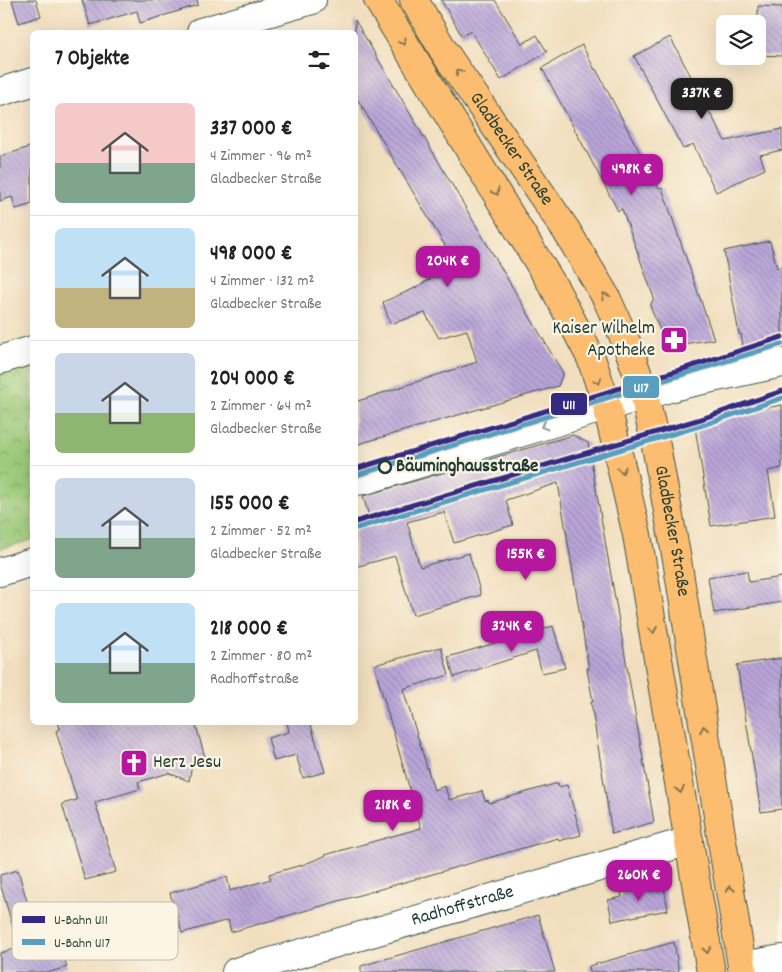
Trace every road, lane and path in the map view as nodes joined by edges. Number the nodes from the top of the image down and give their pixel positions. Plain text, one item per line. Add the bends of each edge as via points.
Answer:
1 (312, 0) edge
2 (378, 0) edge
3 (414, 0) edge
4 (208, 30) edge
5 (30, 83) edge
6 (0, 92) edge
7 (30, 351) edge
8 (0, 360) edge
9 (782, 363) edge
10 (645, 395) junction
11 (607, 406) junction
12 (358, 481) edge
13 (30, 563) edge
14 (0, 572) edge
15 (689, 841) junction
16 (782, 959) edge
17 (743, 969) edge
18 (236, 972) edge
19 (711, 972) edge

1 - 4 street
2 -> 11 main road, Gladbecker Straße via 555,289 588,352
10 -> 3 main road, Gladbecker Straße via 606,297 566,230 445,52
5 - 6 street
7 - 8 street
9 - 10 street
10 - 11 street
17 -> 10 main road, Gladbecker Straße via 677,560
11 -> 12 street
11 -> 15 main road, Gladbecker Straße via 636,535
13 - 14 street
15 - 18 street, Radhoffstraße
15 -> 19 main road, Gladbecker Straße
16 - 17 street

